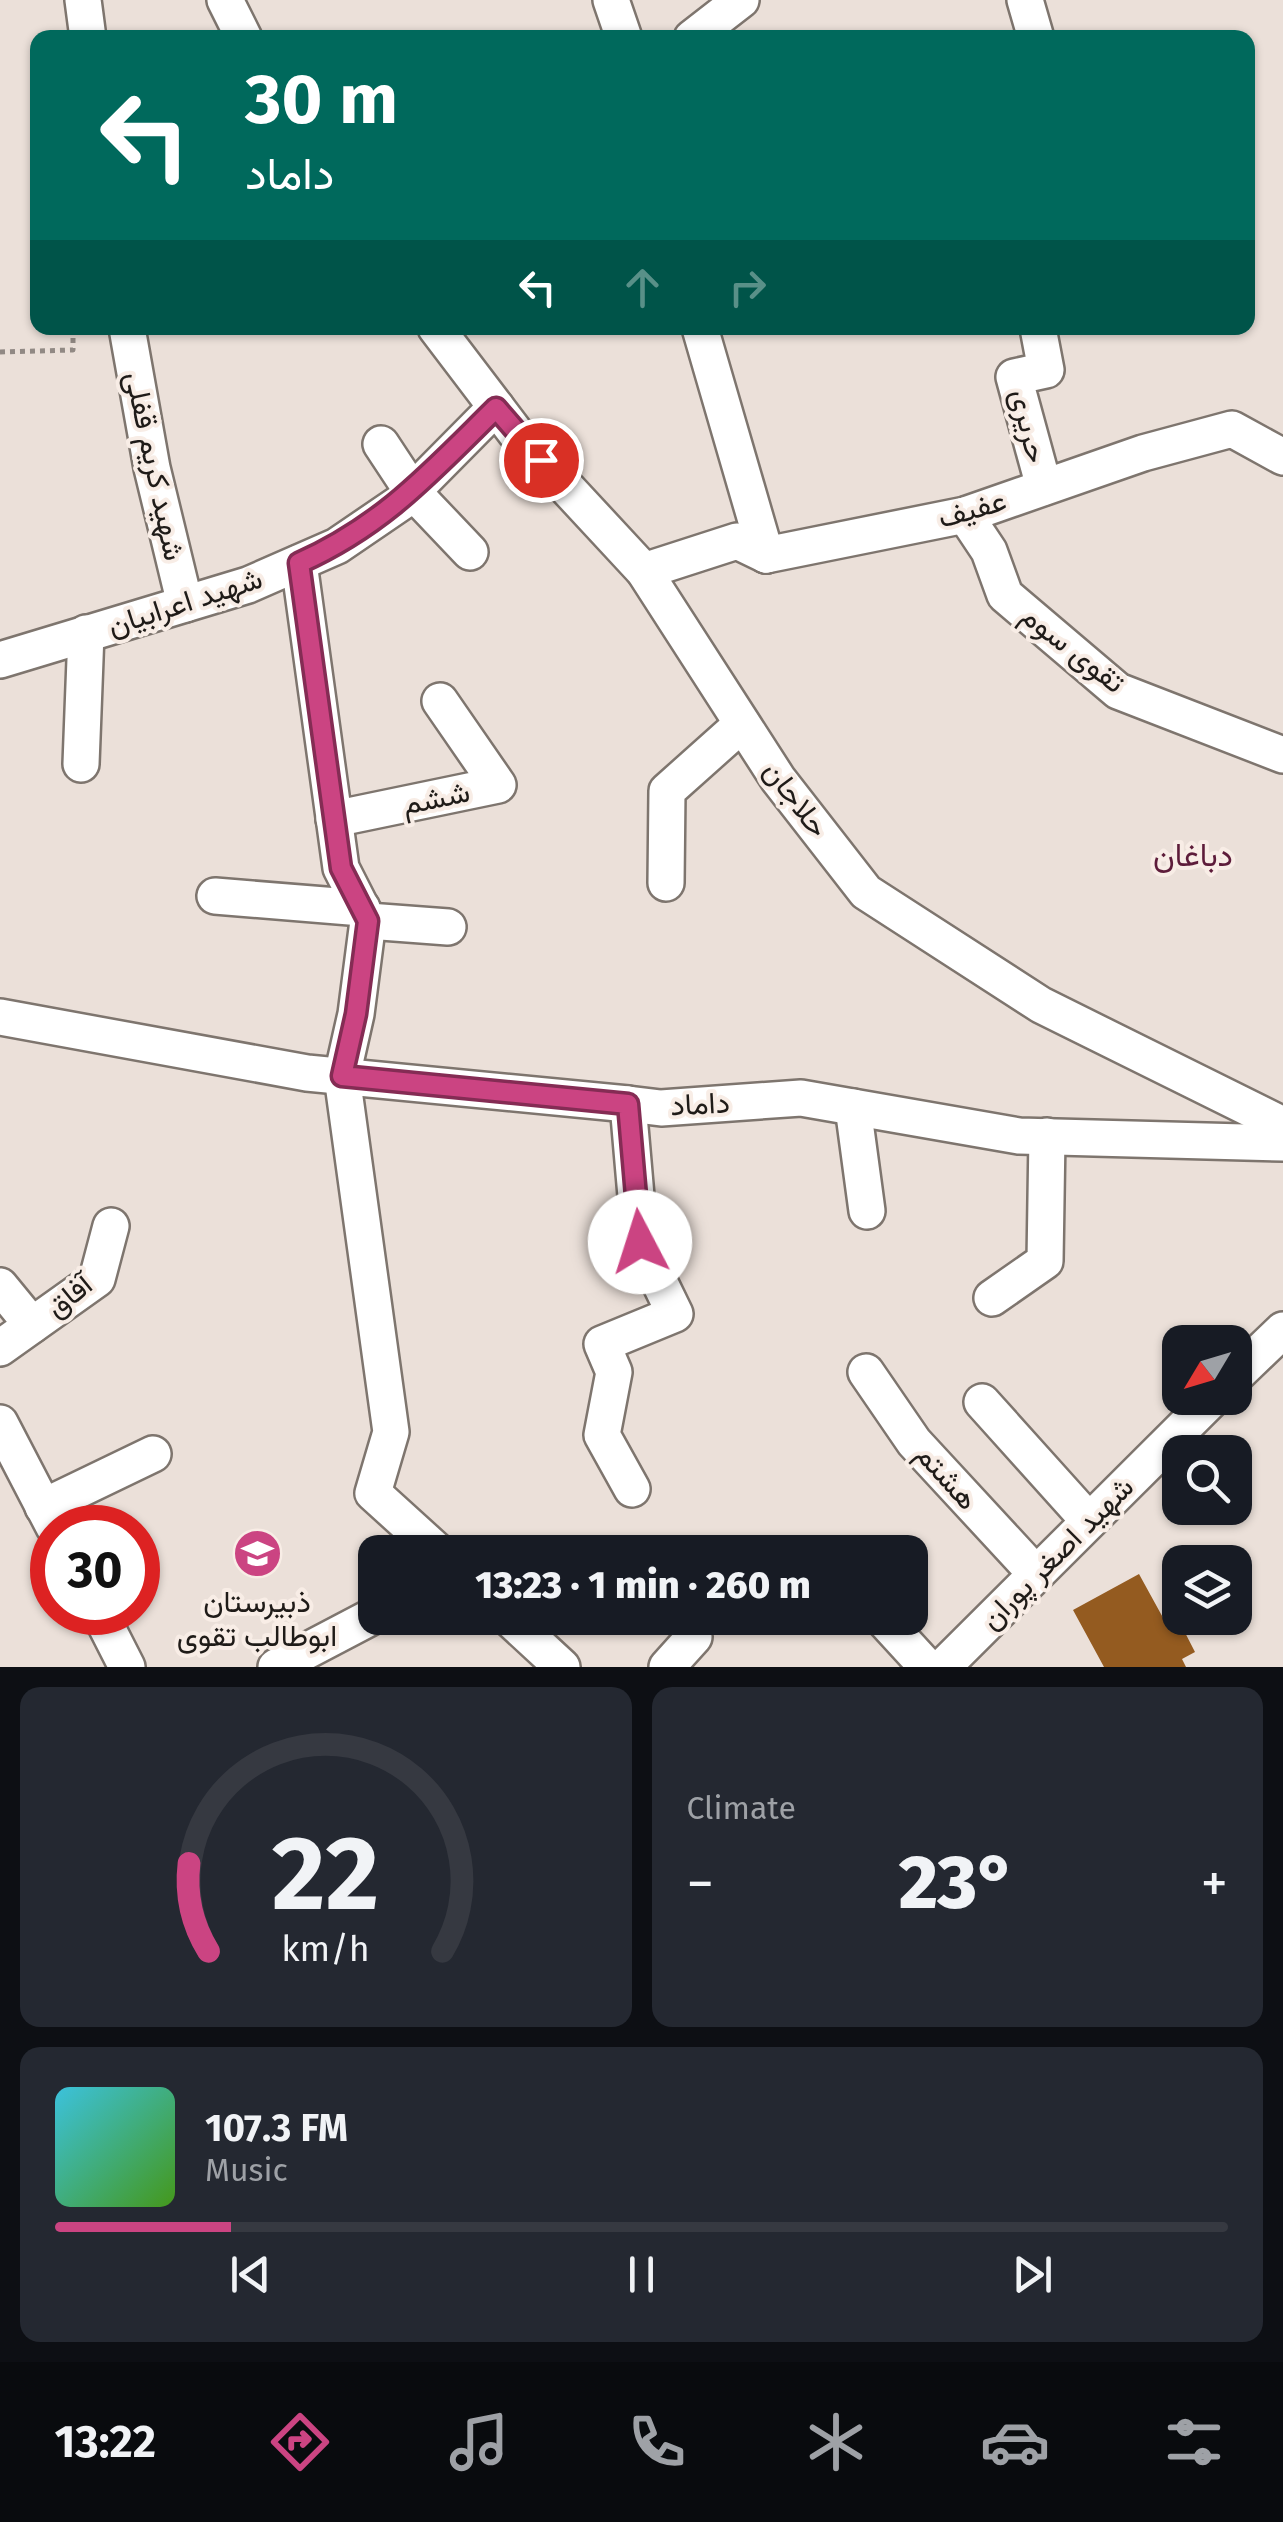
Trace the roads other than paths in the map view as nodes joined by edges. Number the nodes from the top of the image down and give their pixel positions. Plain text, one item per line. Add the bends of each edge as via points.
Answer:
1 (83, 0) edge
2 (225, 0) edge
3 (611, 0) edge
4 (741, 0) edge
5 (1025, 0) edge
6 (87, 30) edge
7 (240, 30) edge
8 (621, 30) edge
9 (706, 30) edge
10 (1034, 30) edge
11 (129, 335) edge
12 (441, 335) edge
13 (702, 335) edge
14 (1039, 335) edge
15 (496, 408) junction
16 (381, 444) dead end
17 (1283, 458) edge
18 (1044, 488) junction
19 (412, 491) junction
20 (965, 515) junction
21 (470, 552) dead end
22 (766, 555) junction
23 (299, 563) junction
24 (644, 570) junction
25 (185, 604) junction
26 (86, 633) junction
27 (0, 660) edge
28 (440, 702) dead end
29 (742, 724) junction
30 (1283, 755) edge
31 (81, 764) dead end
32 (334, 819) junction
33 (666, 883) dead end
34 (214, 896) dead end
35 (365, 914) junction
36 (448, 927) dead end
37 (0, 1017) edge
38 (342, 1076) junction
39 (628, 1104) junction
40 (853, 1107) junction
41 (1283, 1126) edge
42 (1046, 1136) junction
43 (1283, 1142) edge
44 (867, 1212) dead end
45 (111, 1226) dead end
46 (0, 1286) edge
47 (992, 1298) dead end
48 (32, 1325) junction
49 (1283, 1330) edge
50 (0, 1348) edge
51 (1252, 1360) edge
52 (866, 1372) dead end
53 (982, 1402) dead end
54 (1196, 1415) edge
55 (0, 1423) edge
56 (153, 1454) dead end
57 (632, 1489) dead end
58 (43, 1505) edge
59 (69, 1505) edge
60 (1089, 1521) junction
61 (419, 1535) edge
62 (1036, 1574) junction
63 (358, 1624) edge
64 (111, 1635) edge
65 (527, 1635) edge
66 (898, 1635) edge
67 (694, 1637) dead end
68 (127, 1667) edge
69 (276, 1667) edge
70 (562, 1667) edge
71 (667, 1667) edge
72 (927, 1667) edge
73 (943, 1667) edge

1 - 6 street
2 - 7 street
3 - 8 street
4 - 9 street
5 - 10 street
11 - 25 street, شهید کریم قفلی
12 - 15 street, حلاجان
13 - 22 street
14 - 18 street, حریری via 1046,370 1014,377
15 - 19 street, شهید اعرابیان
15 - 24 street, حلاجان
16 - 19 street
17 - 18 street, عفیف via 1232,430
18 - 20 street, عفیف
19 - 21 street
19 - 23 street, شهید اعرابیان via 337,546
20 - 22 street, عفیف
20 - 30 street, تقوی سوم via 990,551 1005,595 1118,691
22 - 24 street via 736,541
23 - 25 street, شهید اعرابیان
23 - 32 street
24 - 29 street, حلاجان
25 - 26 street, شهید اعرابیان
26 - 27 street, شهید اعرابیان
26 - 31 street
28 - 32 street, ششم via 498,785
29 - 33 street via 667,791
29 - 41 street, حلاجان via 866,892 1041,1005
32 - 35 street via 341,868
34 - 35 street
35 - 36 street
35 - 38 street via 356,1014
37 - 38 street, داماد
38 - 39 street, داماد
38 - 61 street via 391,1432 373,1493
39 - 40 street, داماد via 661,1108 801,1098
39 - 57 street via 640,1242 675,1314 602,1344 614,1372 602,1435
40 - 42 street, داماد
40 - 44 street
42 - 43 street, داماد
42 - 47 street via 1045,1262
45 - 48 street, آفاق via 98,1279
46 - 48 street
48 - 50 street, آفاق
49 - 51 street
52 - 62 street, هشتم via 914,1442
53 - 60 street
54 - 60 street, شهید اصغر پوران
55 - 58 street
56 - 59 street
60 - 62 street, شهید اصغر پوران
62 - 73 street, شهید اصغر پوران
63 - 69 street
64 - 68 street
65 - 70 street
66 - 72 street
67 - 71 street

